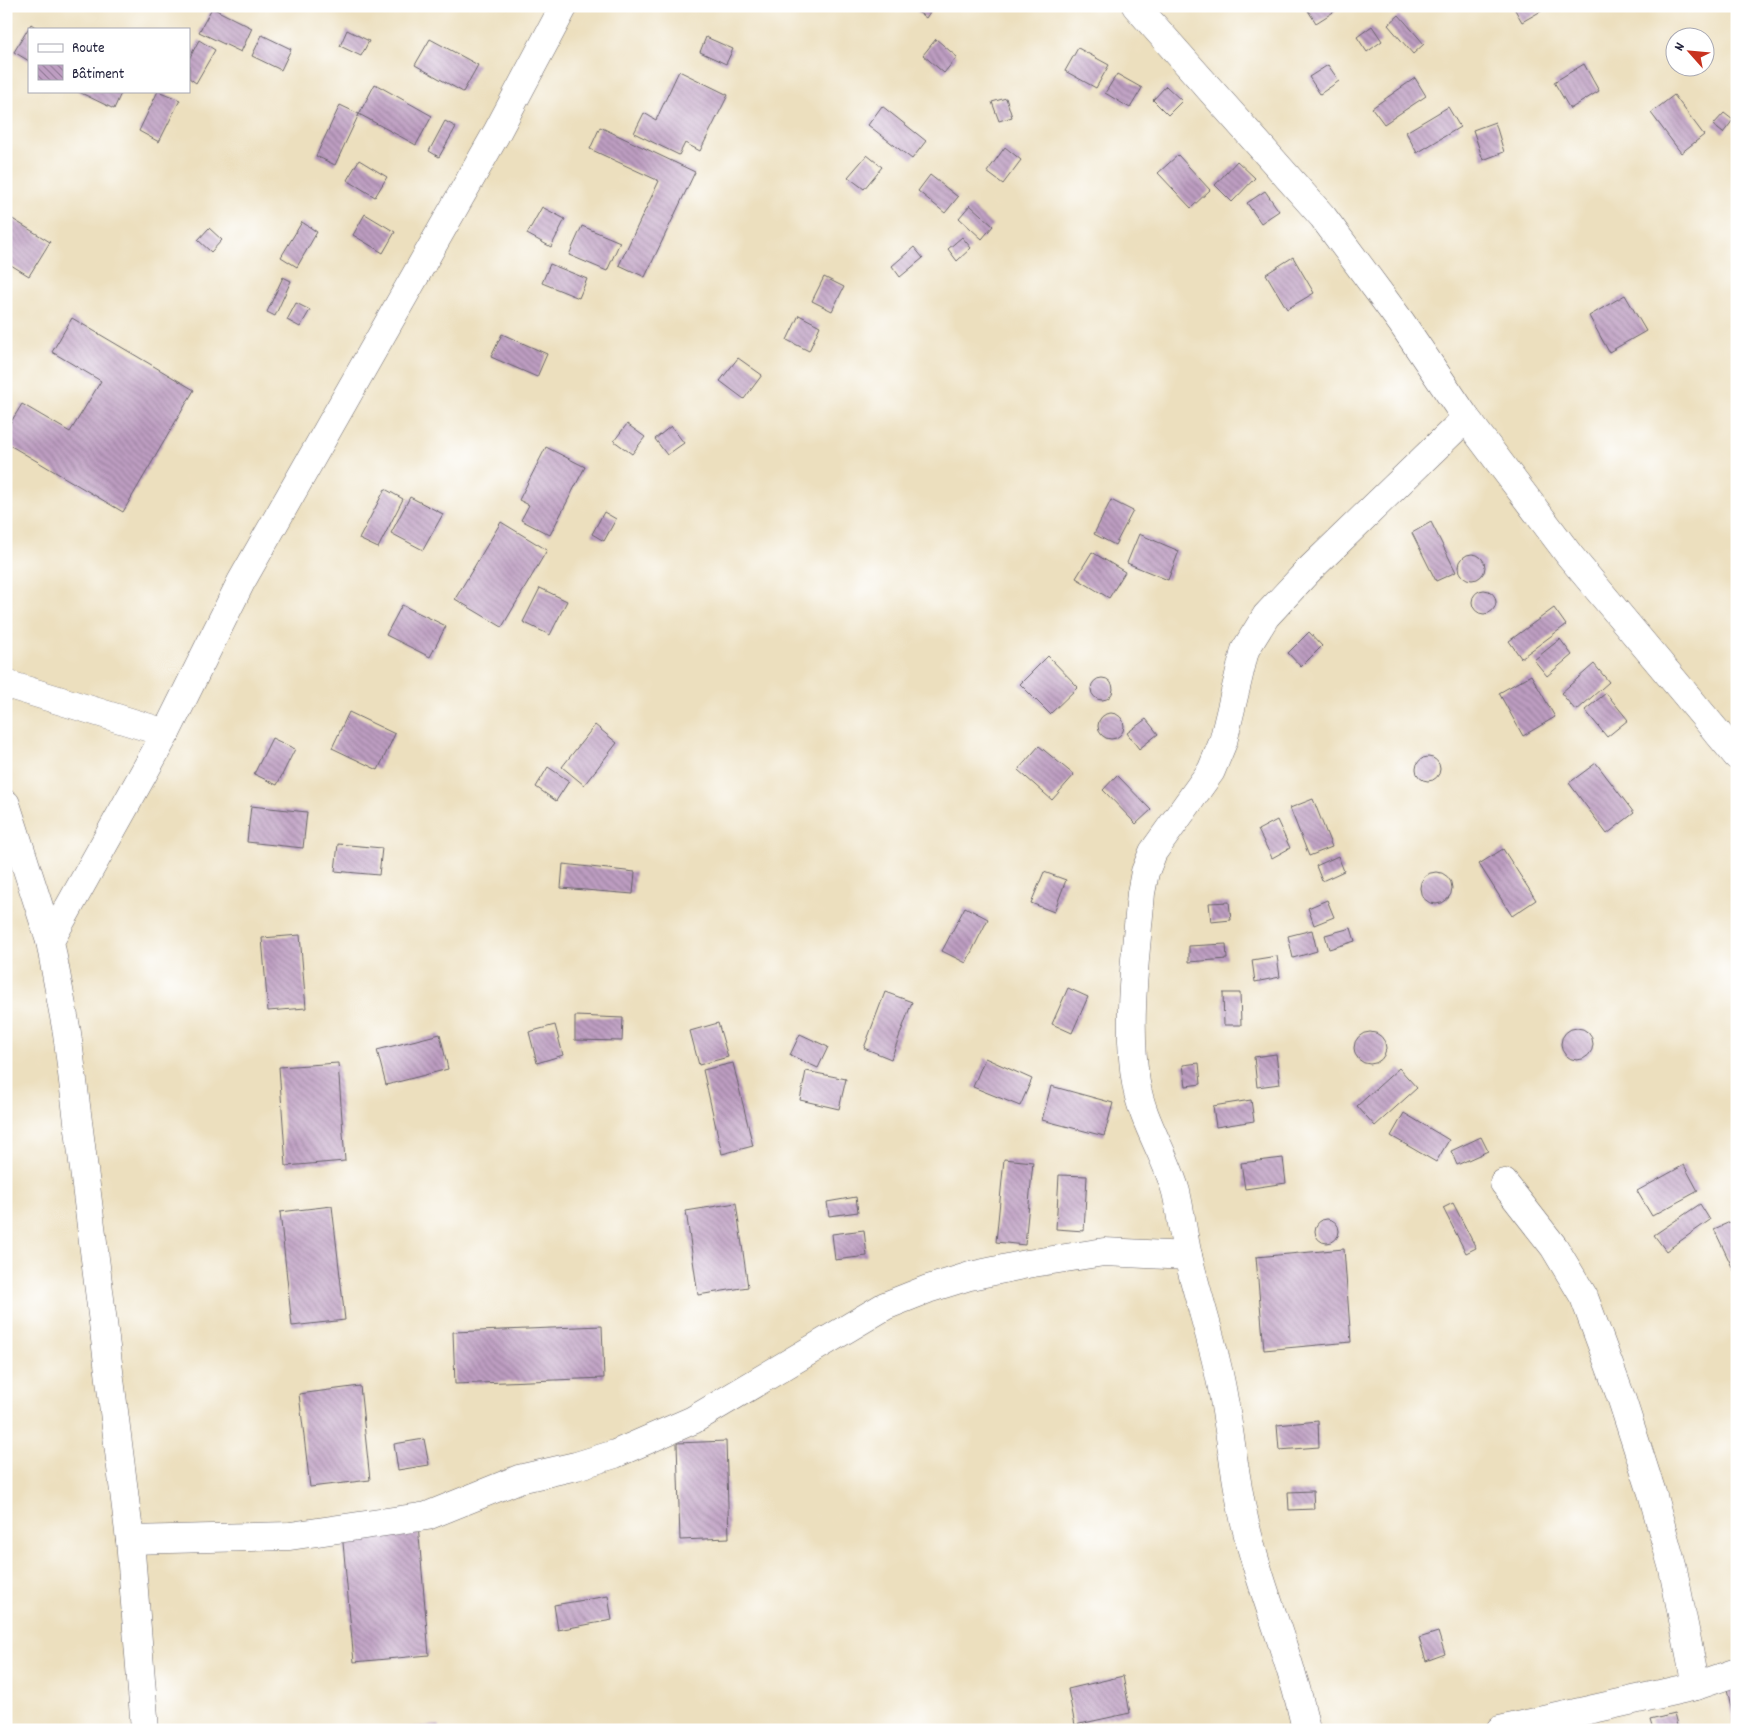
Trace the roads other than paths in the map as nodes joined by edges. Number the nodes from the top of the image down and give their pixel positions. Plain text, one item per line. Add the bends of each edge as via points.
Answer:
1 (564, 6) edge
2 (1136, 6) edge
3 (1466, 418) junction
4 (6, 684) edge
5 (166, 734) junction
6 (1737, 756) edge
7 (6, 804) edge
8 (50, 941) junction
9 (1504, 1183) dead end
10 (1188, 1256) junction
11 (130, 1540) junction
12 (1737, 1672) edge
13 (1696, 1686) junction
14 (145, 1730) edge
15 (1306, 1730) edge
16 (1500, 1730) edge

1 - 5 street via 496,134 241,582
2 - 3 street via 1324,218 1401,322
3 - 6 street via 1570,556
3 - 10 street via 1266,616 1245,650 1223,742 1211,771 1154,852 1145,872 1136,957 1132,1044 1136,1085 1174,1184
4 - 5 street
5 - 8 street
7 - 8 street
8 - 11 street via 67,1033
9 - 13 street via 1554,1247 1584,1297 1652,1493 1673,1569
10 - 11 street via 1104,1252 1008,1268 928,1288 886,1306 693,1420 615,1454 519,1479 427,1516 290,1536
10 - 15 street via 1223,1393 1248,1538 1264,1595 1299,1694
11 - 14 street
12 - 13 street
13 - 16 street

